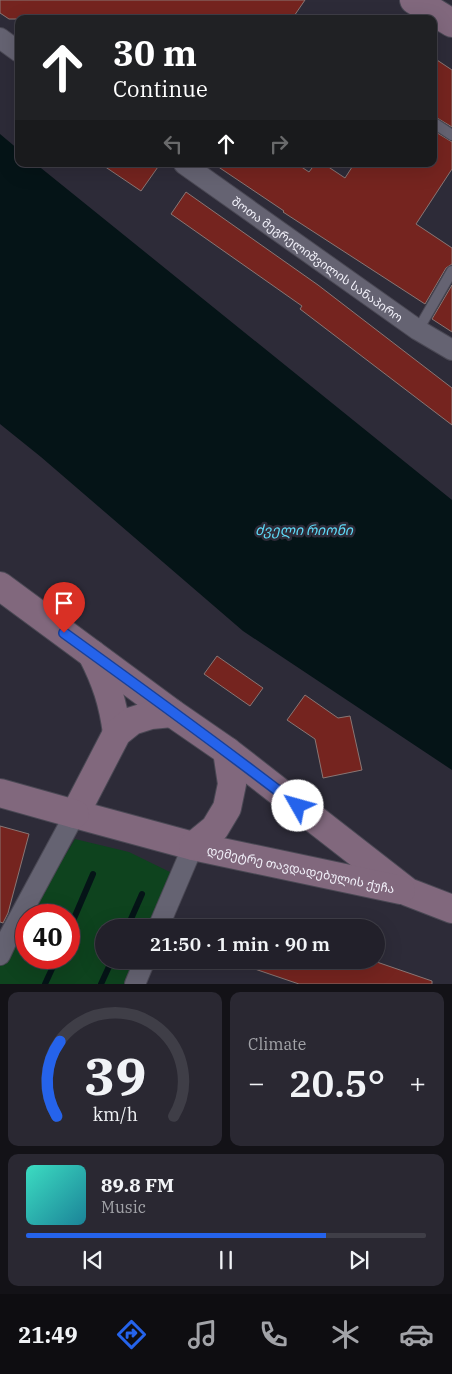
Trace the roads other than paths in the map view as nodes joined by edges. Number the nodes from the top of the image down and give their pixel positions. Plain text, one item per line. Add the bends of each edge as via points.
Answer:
1 (414, 0) edge
2 (452, 23) edge
3 (0, 38) edge
4 (15, 49) edge
5 (437, 125) edge
6 (452, 135) edge
7 (197, 167) edge
8 (452, 271) edge
9 (418, 330) junction
10 (452, 350) edge
11 (0, 586) edge
12 (92, 653) junction
13 (172, 713) junction
14 (117, 733) junction
15 (227, 751) junction
16 (0, 793) edge
17 (75, 814) junction
18 (193, 846) junction
19 (408, 892) junction
20 (452, 909) edge
21 (162, 919) edge
22 (2, 944) edge
23 (141, 969) edge
24 (135, 984) edge

1 - 2 street
3 - 4 street
5 - 6 lane
7 - 9 street, შოთა მეგრელიშვილის სანაპირო
8 - 9 lane
9 - 10 street, შოთა მეგრელიშვილის სანაპირო
11 - 12 street
12 - 13 street
12 - 14 street via 113,705
13 - 14 street via 132,721
13 - 15 street
14 - 17 street
15 - 18 street via 232,784 227,808 215,828
15 - 19 street
16 - 17 street
17 - 18 street
17 - 22 street
18 - 19 street, დემეტრე თავდადებულის ქუჩა
18 - 21 street
19 - 20 street
23 - 24 street

